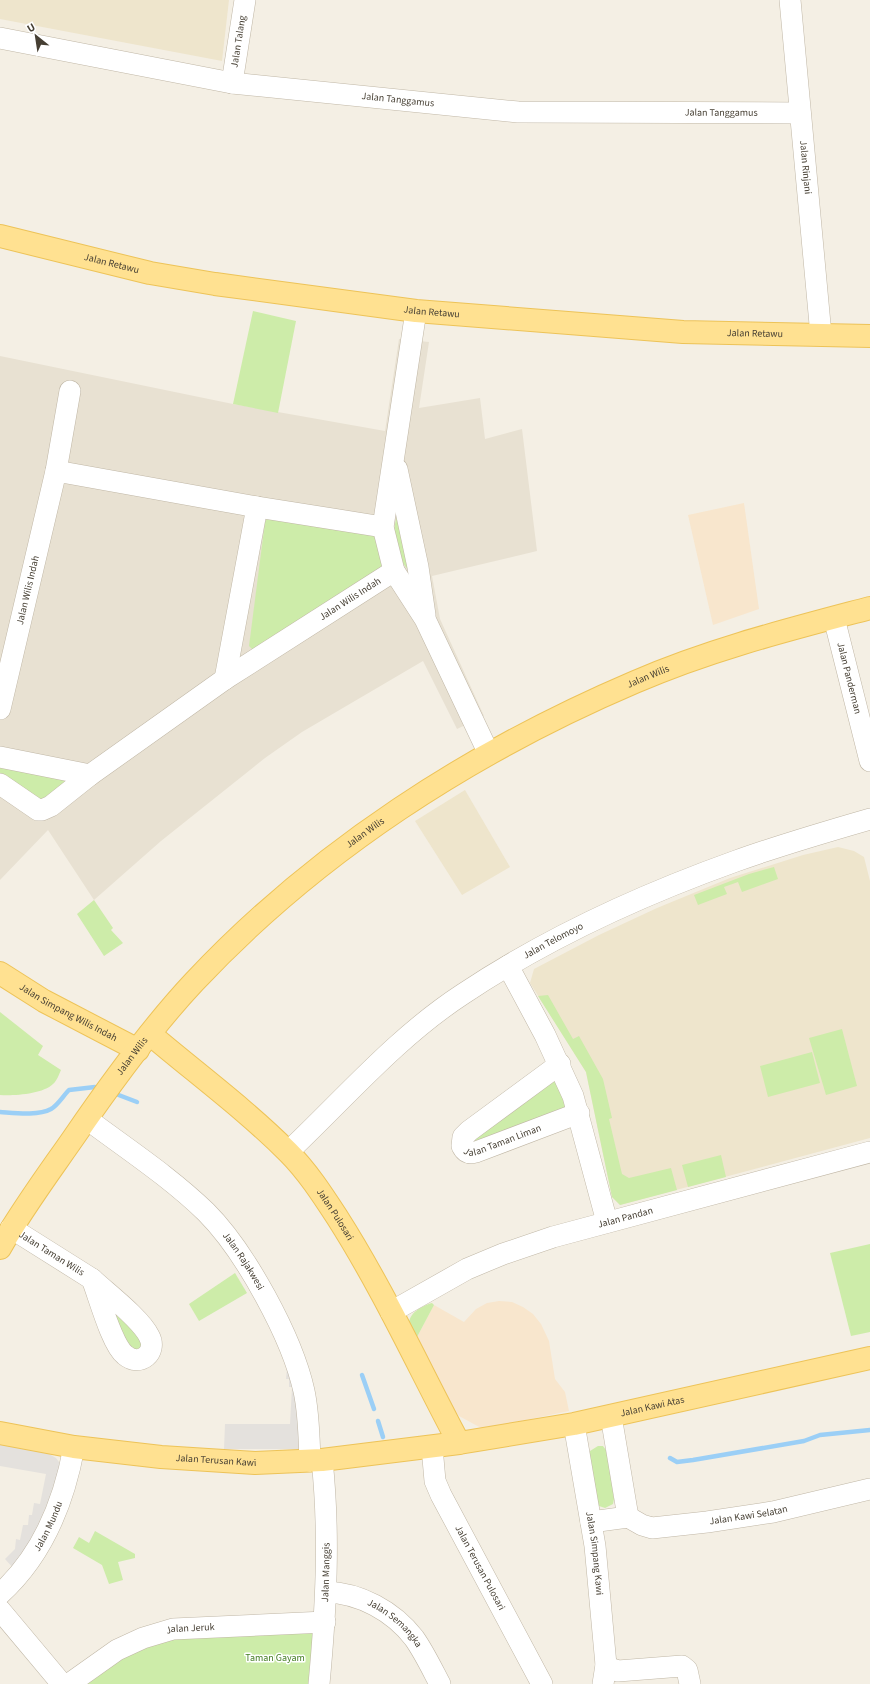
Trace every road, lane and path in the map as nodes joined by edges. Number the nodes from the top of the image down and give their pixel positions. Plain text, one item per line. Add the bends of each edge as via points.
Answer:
1 (245, 0) edge
2 (790, 0) edge
3 (0, 38) edge
4 (232, 83) junction
5 (800, 113) junction
6 (0, 236) edge
7 (416, 310) junction
8 (821, 335) junction
9 (870, 336) edge
10 (70, 392) dead end
11 (394, 457) junction
12 (56, 471) junction
13 (257, 507) junction
14 (383, 527) junction
15 (394, 571) junction
16 (870, 608) edge
17 (834, 618) junction
18 (425, 619) junction
19 (225, 679) junction
20 (0, 710) edge
21 (488, 754) junction
22 (0, 757) edge
23 (870, 761) edge
24 (90, 775) junction
25 (0, 784) edge
26 (870, 819) edge
27 (508, 966) junction
28 (0, 973) edge
29 (144, 1042) junction
30 (560, 1064) junction
31 (579, 1113) junction
32 (87, 1119) junction
33 (288, 1152) junction
34 (870, 1152) edge
35 (608, 1222) junction
36 (8, 1223) edge
37 (0, 1248) edge
38 (92, 1280) dead end
39 (391, 1312) junction
40 (870, 1358) edge
41 (611, 1416) junction
42 (574, 1424) junction
43 (0, 1433) edge
44 (459, 1443) junction
45 (74, 1446) junction
46 (432, 1447) junction
47 (316, 1460) junction
48 (870, 1489) edge
49 (628, 1516) junction
50 (591, 1522) junction
51 (326, 1592) junction
52 (0, 1594) edge
53 (0, 1610) edge
54 (325, 1622) junction
55 (604, 1675) edge
56 (62, 1684) edge
57 (70, 1684) edge
58 (319, 1684) edge
59 (440, 1684) edge
60 (542, 1684) edge
61 (690, 1684) edge

1 - 4 street, Jalan Talang
2 - 5 street, Jalan Rinjani
3 - 4 street, Jalan Tanggamus
4 - 5 street, Jalan Tanggamus via 518,112
5 - 8 street, Jalan Rinjani
6 - 7 main road, Jalan Retawu via 150,273
7 - 8 main road, Jalan Retawu via 683,332
7 - 11 street
8 - 9 main road, Jalan Retawu
10 - 12 street, Jalan Wilis Indah
11 - 14 street
11 - 18 street via 418,567
12 - 13 street
12 - 20 street, Jalan Wilis Indah
13 - 14 street
13 - 19 street
14 - 15 street
15 - 18 street
15 - 19 street, Jalan Wilis Indah
16 - 17 main road, Jalan Wilis
17 - 21 main road, Jalan Wilis via 768,635 637,681
17 - 23 street, Jalan Panderman
18 - 21 street
19 - 24 street, Jalan Wilis Indah
21 - 29 main road, Jalan Wilis via 391,814 288,892 194,983
22 - 24 street
24 - 25 street, Jalan Wilis Indah via 51,806 42,810 38,810
26 - 27 street, Jalan Telomoyo via 736,860 645,896
27 - 30 street
27 - 33 street, Jalan Telomoyo via 462,994 393,1049
28 - 29 main road, Jalan Simpang Wilis Indah via 44,1001
29 - 32 main road, Jalan Wilis
29 - 33 main road, Jalan Pulosari via 238,1106
30 - 31 street
30 - 31 street, Jalan Taman Liman via 469,1131 463,1137 462,1146 470,1154
31 - 35 street
32 - 36 main road, Jalan Wilis
32 - 47 street, Jalan Rajakwesi via 187,1195 219,1228 247,1266 275,1316 297,1367 304,1391
33 - 39 main road, Jalan Pulosari via 314,1183 344,1228
34 - 35 street, Jalan Pandan
35 - 39 street, Jalan Pandan via 553,1237 467,1269
36 - 37 main road, Jalan Wilis
36 - 38 street, Jalan Taman Wilis
39 - 44 main road, Jalan Pulosari
40 - 41 main road, Jalan Kawi Atas
41 - 42 main road, Jalan Kawi Atas
41 - 49 street
42 - 44 main road, Jalan Kawi Atas
42 - 50 street, Jalan Simpang Kawi
43 - 45 main road, Jalan Terusan Kawi
44 - 46 main road, Jalan Kawi Atas
45 - 47 main road, Jalan Terusan Kawi via 126,1454 208,1461 255,1463
45 - 52 street, Jalan Mundu via 61,1499 49,1527 28,1563
46 - 47 main road, Jalan Terusan Kawi
46 - 60 street, Jalan Terusan Pulosari via 435,1481 441,1495
47 - 51 street, Jalan Manggis via 326,1540
48 - 49 street, Jalan Kawi Selatan via 773,1512 700,1523 652,1528
49 - 50 street
50 - 55 street, Jalan Simpang Kawi
51 - 54 street, Jalan Manggis
51 - 59 street, Jalan Semangka via 362,1599 403,1625
53 - 56 street
54 - 57 street, Jalan Jeruk via 173,1629 143,1638 117,1650
54 - 58 street, Jalan Manggis
55 - 61 street via 612,1670 682,1666 687,1670

